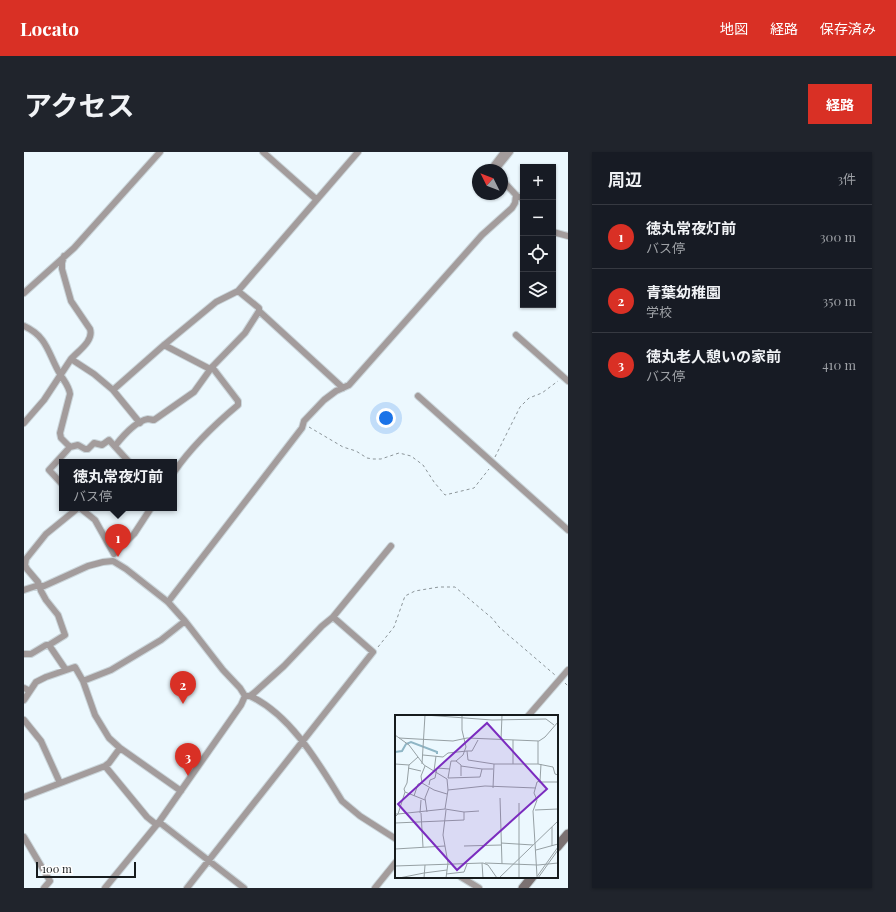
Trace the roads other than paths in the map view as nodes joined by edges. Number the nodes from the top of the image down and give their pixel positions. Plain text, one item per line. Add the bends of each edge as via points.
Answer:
1 (149, 152) edge
2 (160, 152) edge
3 (263, 152) edge
4 (358, 152) edge
5 (504, 152) edge
6 (510, 152) edge
7 (154, 158) junction
8 (495, 164) edge
9 (500, 164) edge
10 (508, 186) edge
11 (516, 195) junction
12 (520, 197) edge
13 (316, 199) junction
14 (556, 233) edge
15 (568, 236) edge
16 (65, 255) junction
17 (238, 291) junction
18 (24, 293) edge
19 (259, 311) junction
20 (24, 326) edge
21 (516, 335) dead end
22 (164, 345) junction
23 (71, 359) junction
24 (211, 368) junction
25 (60, 375) junction
26 (566, 379) edge
27 (343, 388) junction
28 (113, 390) junction
29 (418, 396) dead end
30 (140, 423) junction
31 (24, 424) edge
32 (70, 446) junction
33 (115, 446) junction
34 (126, 459) edge
35 (177, 468) edge
36 (59, 481) edge
37 (75, 511) edge
38 (83, 511) edge
39 (149, 511) edge
40 (568, 530) edge
41 (391, 546) dead end
42 (114, 554) junction
43 (113, 561) junction
44 (40, 586) junction
45 (24, 590) edge
46 (168, 602) junction
47 (333, 617) junction
48 (186, 621) junction
49 (49, 646) junction
50 (24, 654) edge
51 (66, 670) junction
52 (568, 670) edge
53 (83, 681) junction
54 (27, 689) edge
55 (247, 696) junction
56 (24, 700) edge
57 (529, 715) edge
58 (24, 720) edge
59 (303, 742) junction
60 (120, 748) junction
61 (106, 766) junction
62 (60, 783) junction
63 (181, 792) junction
64 (24, 797) edge
65 (158, 823) junction
66 (568, 834) edge
67 (24, 837) edge
68 (395, 838) edge
69 (29, 845) junction
70 (558, 846) edge
71 (24, 850) edge
72 (209, 860) junction
73 (395, 863) edge
74 (462, 878) edge
75 (531, 878) edge
76 (44, 888) edge
77 (105, 888) edge
78 (187, 888) edge
79 (244, 888) edge
80 (375, 888) edge
81 (479, 888) edge
82 (523, 888) edge

1 - 7 street
2 - 7 street
3 - 13 street
4 - 13 street
5 - 8 street
6 - 9 street
7 - 16 street
10 - 11 street
11 - 12 street
11 - 27 street via 512,208 482,235 349,385
13 - 17 street
14 - 15 street
16 - 18 street
16 - 23 street via 62,269 71,301 92,333 89,340
17 - 19 street via 259,308
17 - 22 street via 216,302
19 - 24 street via 245,333
19 - 27 street
20 - 25 street via 34,331 47,345
21 - 26 street
22 - 24 street
22 - 28 street
23 - 25 street
23 - 28 street
24 - 30 street via 194,392 154,420 148,419
24 - 35 street via 238,401 238,405 215,424
25 - 31 street
25 - 32 street via 66,382 70,394 60,436
27 - 46 street via 324,400 304,421 302,428
28 - 30 street
29 - 40 street
30 - 33 street via 124,434
32 - 33 street via 78,445 88,449 94,443 102,445 109,440
32 - 36 street via 49,470
33 - 34 street
37 - 44 street via 46,534 26,559 27,569
38 - 42 street via 95,520
39 - 42 street via 134,534
41 - 47 street
42 - 43 street
43 - 44 street via 88,566
43 - 46 street
44 - 45 street
44 - 49 street via 46,600 58,615 65,635
46 - 48 street
47 - 55 street via 284,666
47 - 59 street via 374,652
48 - 53 street via 161,640 111,670
48 - 55 street via 223,670
49 - 50 street via 46,645 31,654
49 - 51 street
51 - 53 street via 75,667
51 - 54 street via 46,677
52 - 57 street
53 - 60 street via 95,716 105,733
54 - 56 street
55 - 59 street via 261,702
55 - 63 street
58 - 62 street via 42,741
59 - 68 street via 342,801
59 - 72 street
60 - 61 street
60 - 63 street
61 - 62 street
61 - 65 street via 147,817
62 - 64 street
63 - 65 street
65 - 72 street
65 - 77 street
66 - 70 main road
67 - 69 street
69 - 71 street
69 - 76 street via 50,881
72 - 78 street
72 - 79 street
73 - 80 street
74 - 81 street
75 - 82 main road

